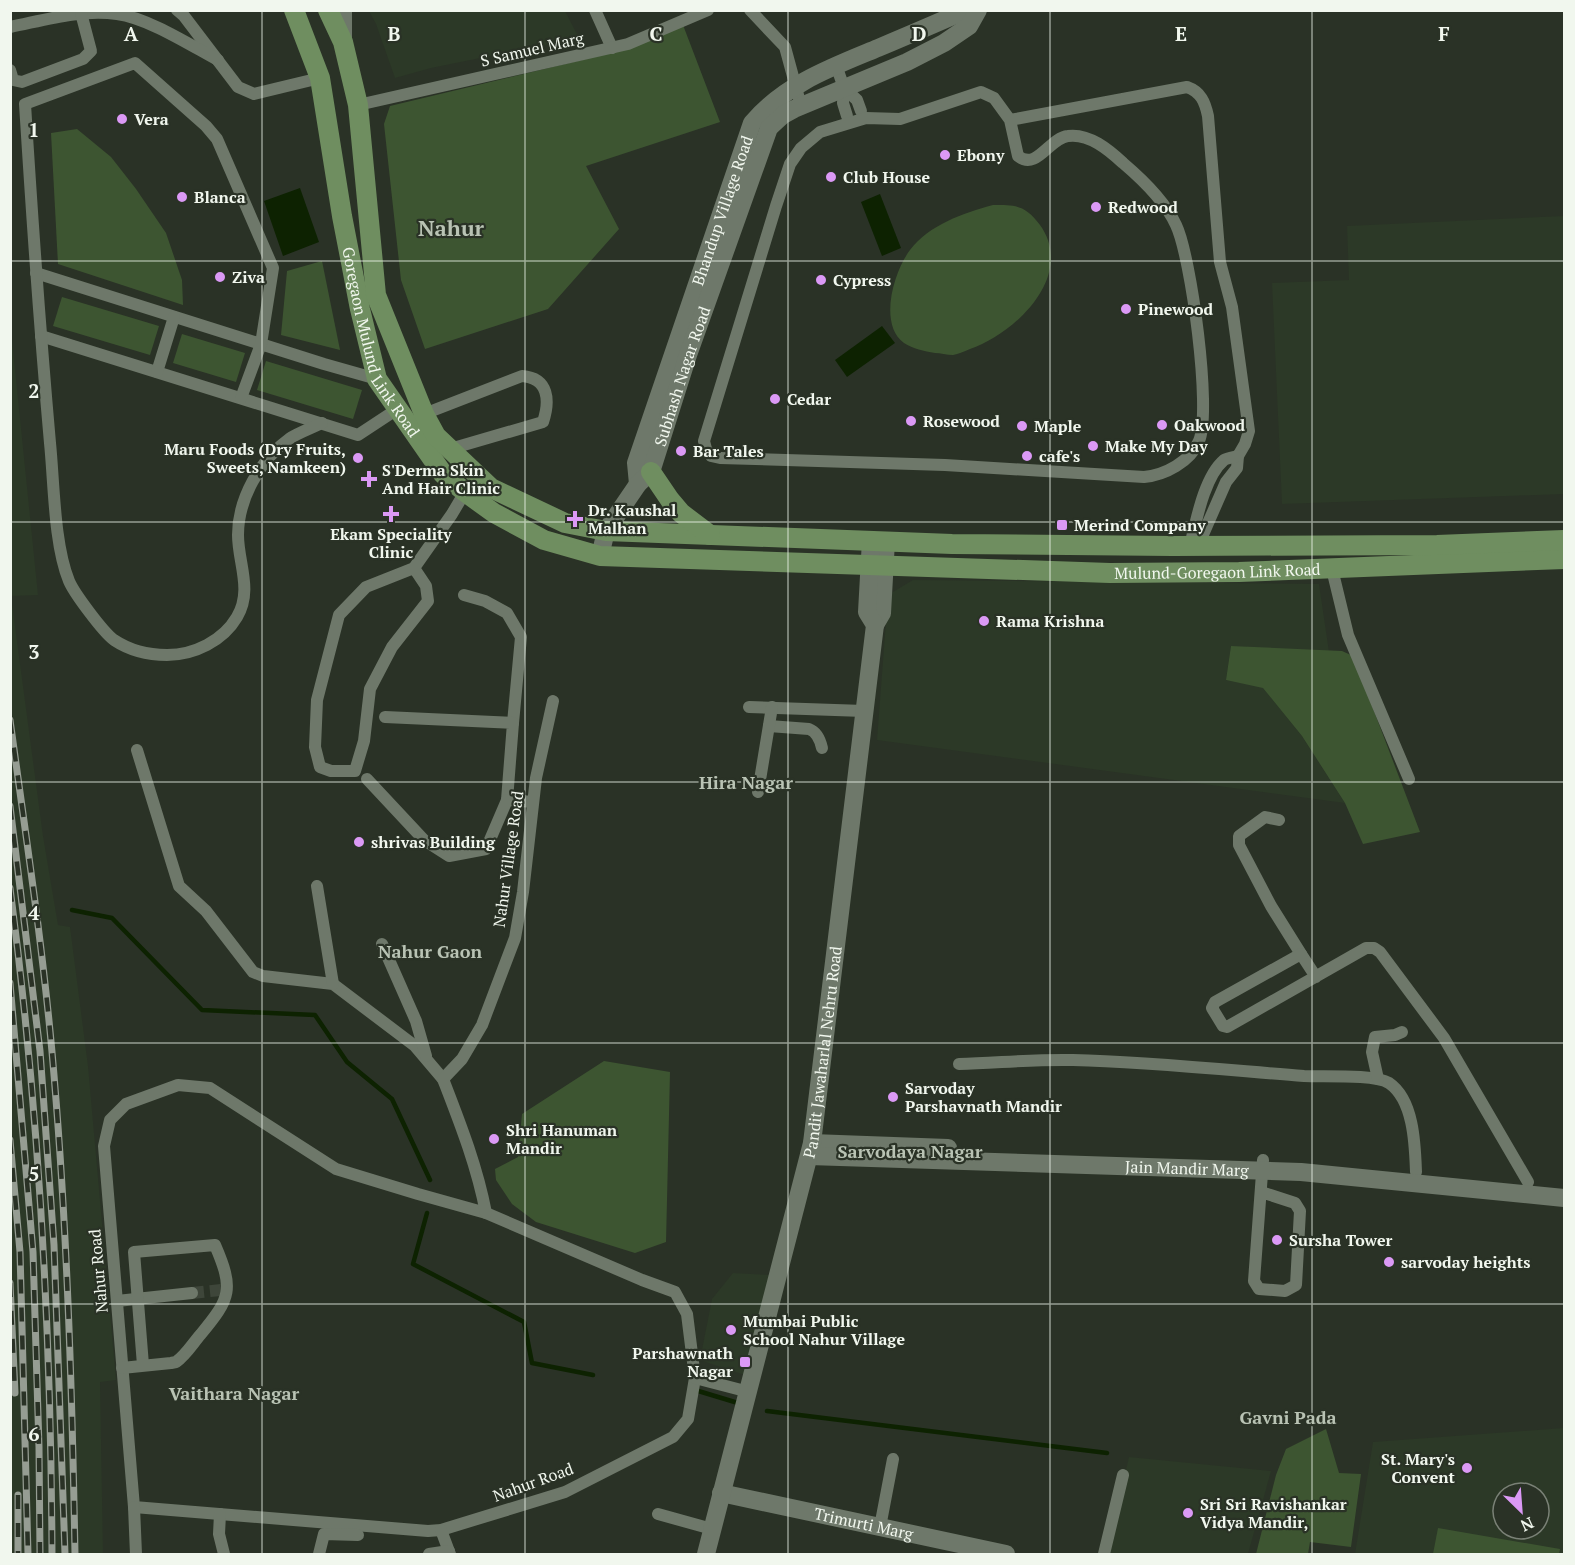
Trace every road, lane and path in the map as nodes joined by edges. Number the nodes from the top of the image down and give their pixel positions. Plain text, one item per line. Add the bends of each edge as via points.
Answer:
1 (177, 10) edge
2 (294, 10) edge
3 (328, 10) edge
4 (343, 10) edge
5 (595, 10) edge
6 (708, 10) edge
7 (750, 10) edge
8 (976, 10) edge
9 (81, 13) junction
10 (10, 27) edge
11 (343, 42) junction
12 (612, 48) junction
13 (218, 60) junction
14 (837, 65) junction
15 (10, 70) edge
16 (320, 78) junction
17 (797, 85) junction
18 (844, 88) junction
19 (358, 105) junction
20 (801, 106) junction
21 (861, 111) dead end
22 (848, 116) dead end
23 (1010, 120) junction
24 (769, 128) joint
25 (753, 147) junction
26 (36, 273) junction
27 (174, 317) junction
28 (41, 336) junction
29 (261, 344) junction
30 (157, 372) junction
31 (377, 379) junction
32 (241, 398) junction
33 (399, 408) junction
34 (424, 414) junction
35 (322, 423) junction
36 (450, 449) junction
37 (644, 478) junction
38 (465, 492) junction
39 (606, 531) junction
40 (710, 535) junction
41 (878, 540) junction
42 (1564, 540) edge
43 (1194, 546) junction
44 (1463, 554) junction
45 (600, 556) junction
46 (1564, 559) edge
47 (877, 566) junction
48 (414, 568) junction
49 (1332, 569) junction
50 (464, 595) dead end
51 (553, 701) dead end
52 (749, 706) dead end
53 (772, 707) junction
54 (811, 709) junction
55 (864, 711) junction
56 (385, 717) dead end
57 (513, 723) junction
58 (769, 726) junction
59 (809, 729) junction
60 (822, 748) dead end
61 (137, 750) dead end
62 (1409, 778) dead end
63 (367, 779) dead end
64 (758, 792) dead end
65 (507, 800) junction
66 (533, 802) junction
67 (1279, 820) dead end
68 (317, 886) dead end
69 (382, 944) dead end
70 (1301, 954) junction
71 (1316, 977) junction
72 (333, 984) junction
73 (1402, 1032) dead end
74 (427, 1060) junction
75 (959, 1064) dead end
76 (443, 1078) junction
77 (1378, 1079) junction
78 (810, 1150) junction
79 (1263, 1165) junction
80 (1416, 1172) junction
81 (1383, 1174) junction
82 (1436, 1179) junction
83 (1527, 1182) junction
84 (1474, 1183) junction
85 (1552, 1189) edge
86 (1261, 1192) junction
87 (1564, 1198) edge
88 (486, 1213) junction
89 (192, 1293) tunnel mouth
90 (138, 1299) junction
91 (117, 1301) junction
92 (143, 1365) junction
93 (122, 1368) junction
94 (695, 1378) junction
95 (749, 1392) junction
96 (893, 1459) dead end
97 (1123, 1475) dead end
98 (721, 1493) junction
99 (134, 1506) junction
100 (220, 1514) junction
101 (658, 1514) dead end
102 (880, 1527) junction
103 (343, 1529) junction
104 (712, 1529) junction
105 (441, 1530) junction
106 (358, 1535) dead end
107 (449, 1553) edge
108 (136, 1554) edge
109 (224, 1554) edge
110 (319, 1554) edge
111 (429, 1554) edge
112 (706, 1554) edge
113 (1006, 1554) edge
114 (1104, 1554) edge

1 - 13 street
2 - 16 main road, Goregaon Mulund Link Road
3 - 11 main road, Goregaon Mulund Link Road
4 - 11 street
5 - 12 street
6 - 12 street, S Samuel Marg
7 - 17 street via 785,47
8 - 14 street, Bhandup Village Road via 955,15
8 - 18 street, Bhandup Village Road via 969,26 944,43
9 - 10 street
9 - 13 street via 117,14 142,22
9 - 15 street via 91,51 83,59 22,82 13,80
11 - 19 main road, Goregaon Mulund Link Road
12 - 19 street, S Samuel Marg
13 - 16 street via 238,87 254,94
14 - 17 street, Bhandup Village Road
14 - 18 street
16 - 31 main road, Goregaon Mulund Link Road via 342,216
17 - 20 street
17 - 25 street, Bhandup Village Road via 752,123
18 - 20 street, Bhandup Village Road
18 - 21 street via 857,100
18 - 22 street via 843,103
19 - 34 main road, Goregaon Mulund Link Road via 376,295
20 - 24 street, Bhandup Village Road via 783,114
23 - 23 street via 1022,159 1035,159 1057,139 1067,136 1097,142 1151,191 1177,226 1201,353 1202,430 1199,442 1186,457 1175,468 1144,477 711,456 704,441 790,164 807,140 866,118 900,119 981,92 994,98
23 - 43 street via 1176,88 1195,90 1202,98 1208,116 1220,262 1232,307 1249,431 1237,468
24 - 25 street, Subhash Nagar Road
25 - 37 street, Subhash Nagar Road via 692,319
26 - 27 street
26 - 28 street
26 - 29 street via 25,104 135,63 206,126 220,146 273,268
27 - 29 street
27 - 30 street
28 - 30 street
28 - 35 street via 59,543 69,581 113,639 143,653 168,655 202,648 222,636 238,616 246,594 238,534 244,498 262,465 289,439
29 - 31 street
29 - 32 street
30 - 32 street
31 - 33 main road, Goregaon Mulund Link Road
32 - 35 street
33 - 35 street via 358,435
33 - 38 main road, Goregaon Mulund Link Road via 443,474
34 - 36 main road, Goregaon Mulund Link Road via 436,436
34 - 36 street via 522,376 540,381 546,396 543,422
36 - 39 main road, Goregaon Mulund Link Road via 491,488 565,523
37 - 39 street
37 - 40 main road
38 - 45 main road, Goregaon Mulund Link Road via 544,540
38 - 48 street
39 - 40 main road, Goregaon Mulund Link Road
39 - 45 street
40 - 41 main road, Goregaon Mulund Link Road
41 - 43 main road, Mulund-Goregaon Link Road
41 - 47 street
42 - 44 main road, Mulund-Goregaon Link Road
43 - 44 main road, Mulund-Goregaon Link Road
44 - 46 main road, Mulund-Goregaon Link Road
44 - 49 main road, Mulund-Goregaon Link Road
45 - 47 main road, Goregaon Mulund Link Road
47 - 49 main road, Mulund-Goregaon Link Road via 1110,573
47 - 55 street, Pandit Jawaharlal Nehru Road via 882,613 875,625
48 - 48 street via 426,586 428,601 392,647 370,689 364,741 355,771 320,767 315,747 317,700 339,615 366,587
49 - 62 street via 1348,635
50 - 57 street via 507,613 521,637
51 - 66 street, Nahur Village Road
52 - 53 street
53 - 54 street
53 - 58 street
54 - 55 street
54 - 59 street
55 - 78 street, Pandit Jawaharlal Nehru Road
56 - 57 street
57 - 65 street
58 - 59 street
58 - 64 street
59 - 60 street via 820,739
61 - 72 street via 179,886 206,911 253,972
63 - 65 street via 424,840 450,856 486,849
65 - 66 street
66 - 76 street, Nahur Village Road via 515,938 482,1025 462,1059
67 - 70 street via 1259,820 1239,836 1239,845
68 - 72 street
69 - 74 street via 416,1021
70 - 71 street
70 - 71 street via 1215,1002 1212,1008 1221,1023 1227,1027
71 - 83 street via 1366,948 1380,952 1442,1033
72 - 74 street via 415,1046
73 - 77 street via 1375,1037 1372,1052
74 - 76 street
75 - 77 street via 1071,1060
76 - 88 street via 480,1179
77 - 80 street via 1390,1084 1407,1110
78 - 79 street, Jain Mandir Marg
78 - 95 street, Pandit Jawaharlal Nehru Road
79 - 81 street, Jain Mandir Marg
79 - 86 street
80 - 81 street, Jain Mandir Marg
80 - 82 street, Jain Mandir Marg
81 - 82 street, Jain Mandir Marg
82 - 84 street, Jain Mandir Marg
83 - 84 street, Jain Mandir Marg
83 - 85 street, Jain Mandir Marg
84 - 85 street, Jain Mandir Marg
85 - 87 street, Jain Mandir Marg
86 - 86 street via 1254,1281 1258,1289 1285,1291 1296,1285 1300,1211 1295,1203
88 - 91 street, Nahur Road via 336,1168 210,1088 178,1085 126,1104 110,1120 104,1146
88 - 94 street, Nahur Road via 675,1292 687,1314
89 - 90 street
90 - 91 street
90 - 92 street
90 - 92 street via 134,1252 215,1245 224,1265 226,1300 220,1311 179,1359
91 - 93 street, Nahur Road
92 - 93 street
93 - 99 street, Nahur Road
94 - 95 street
94 - 105 street, Nahur Road via 688,1419 673,1437 565,1492
95 - 98 street, Pandit Jawaharlal Nehru Road
96 - 102 street
97 - 114 street
98 - 102 street, Trimurti Marg
98 - 104 street, Pandit Jawaharlal Nehru Road
99 - 100 street, Nahur Road
99 - 108 street
100 - 103 street, Nahur Road
100 - 109 street
101 - 104 street
102 - 113 street, Trimurti Marg
103 - 105 street, Nahur Road
103 - 106 street
103 - 110 street via 324,1534
104 - 112 street, Pandit Jawaharlal Nehru Road
105 - 107 street
107 - 111 street

